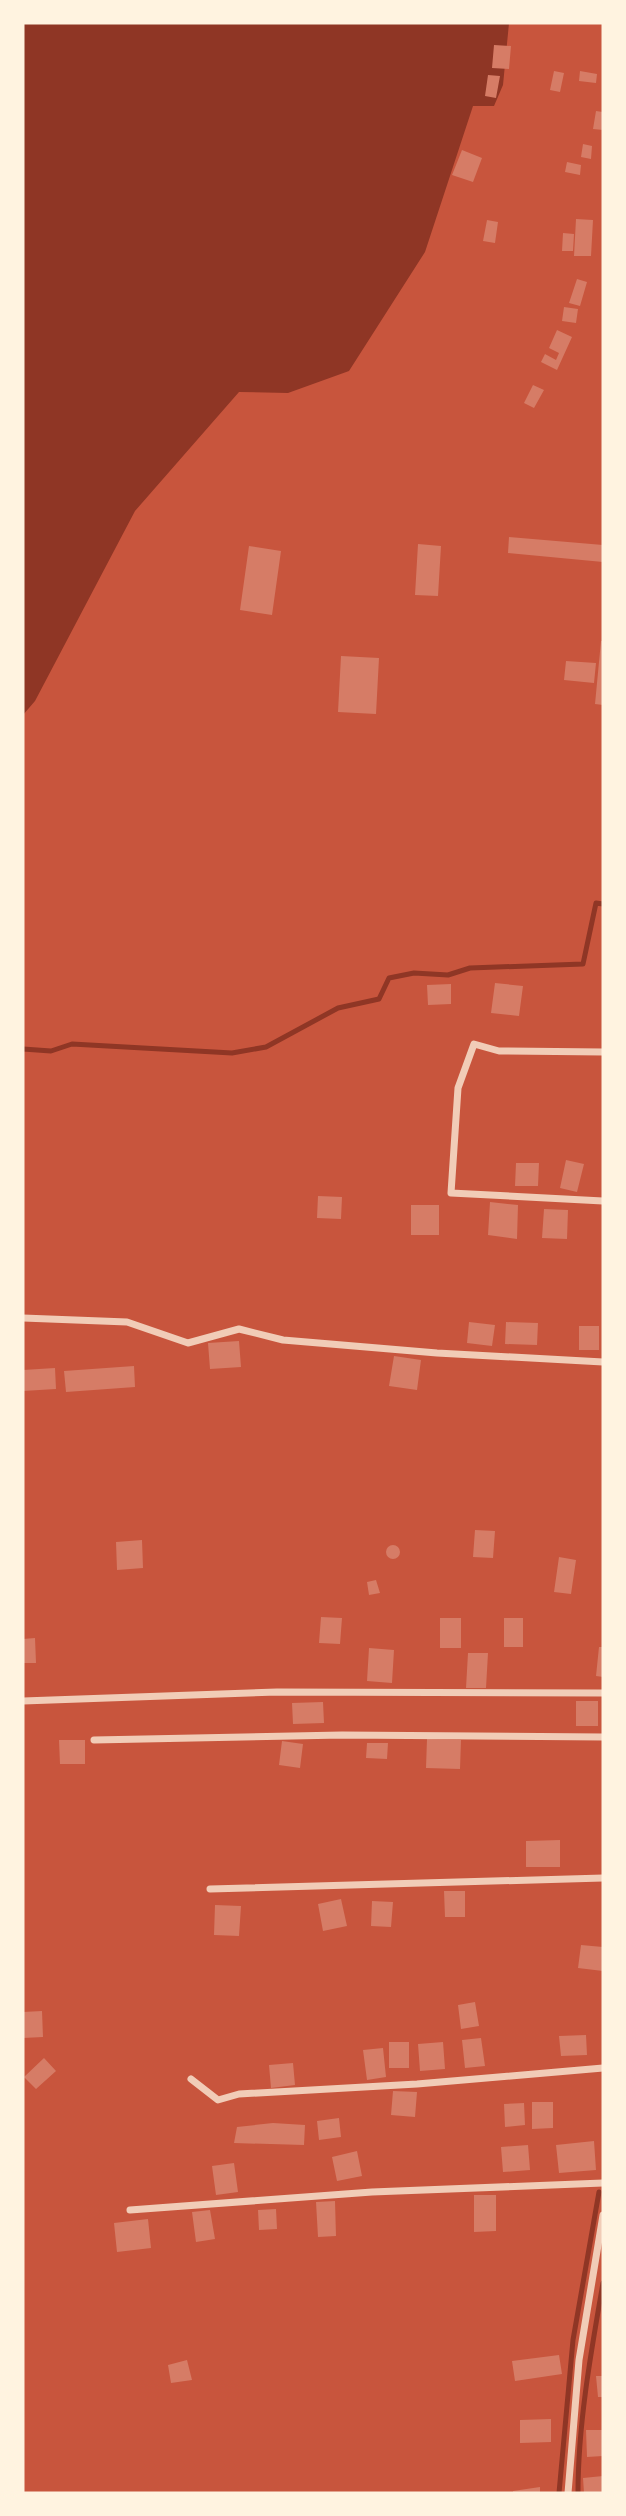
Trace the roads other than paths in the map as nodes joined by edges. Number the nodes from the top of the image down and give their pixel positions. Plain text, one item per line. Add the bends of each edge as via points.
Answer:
1 (603, 1052) edge
2 (603, 1201) edge
3 (23, 1318) edge
4 (603, 1362) edge
5 (603, 1693) edge
6 (23, 1701) edge
7 (603, 1737) edge
8 (94, 1740) dead end
9 (603, 1878) edge
10 (210, 1889) dead end
11 (603, 2068) edge
12 (191, 2079) dead end
13 (603, 2183) edge
14 (130, 2210) dead end
15 (603, 2216) edge
16 (568, 2493) edge

1 - 2 street via 499,1051 474,1044 458,1088 451,1193
3 - 4 street via 127,1322 188,1343 239,1329 296,1341
5 - 6 street via 277,1692
7 - 8 street via 342,1735
9 - 10 street
11 - 12 street via 239,2094 218,2101
13 - 14 street via 372,2192
15 - 16 street via 579,2360

